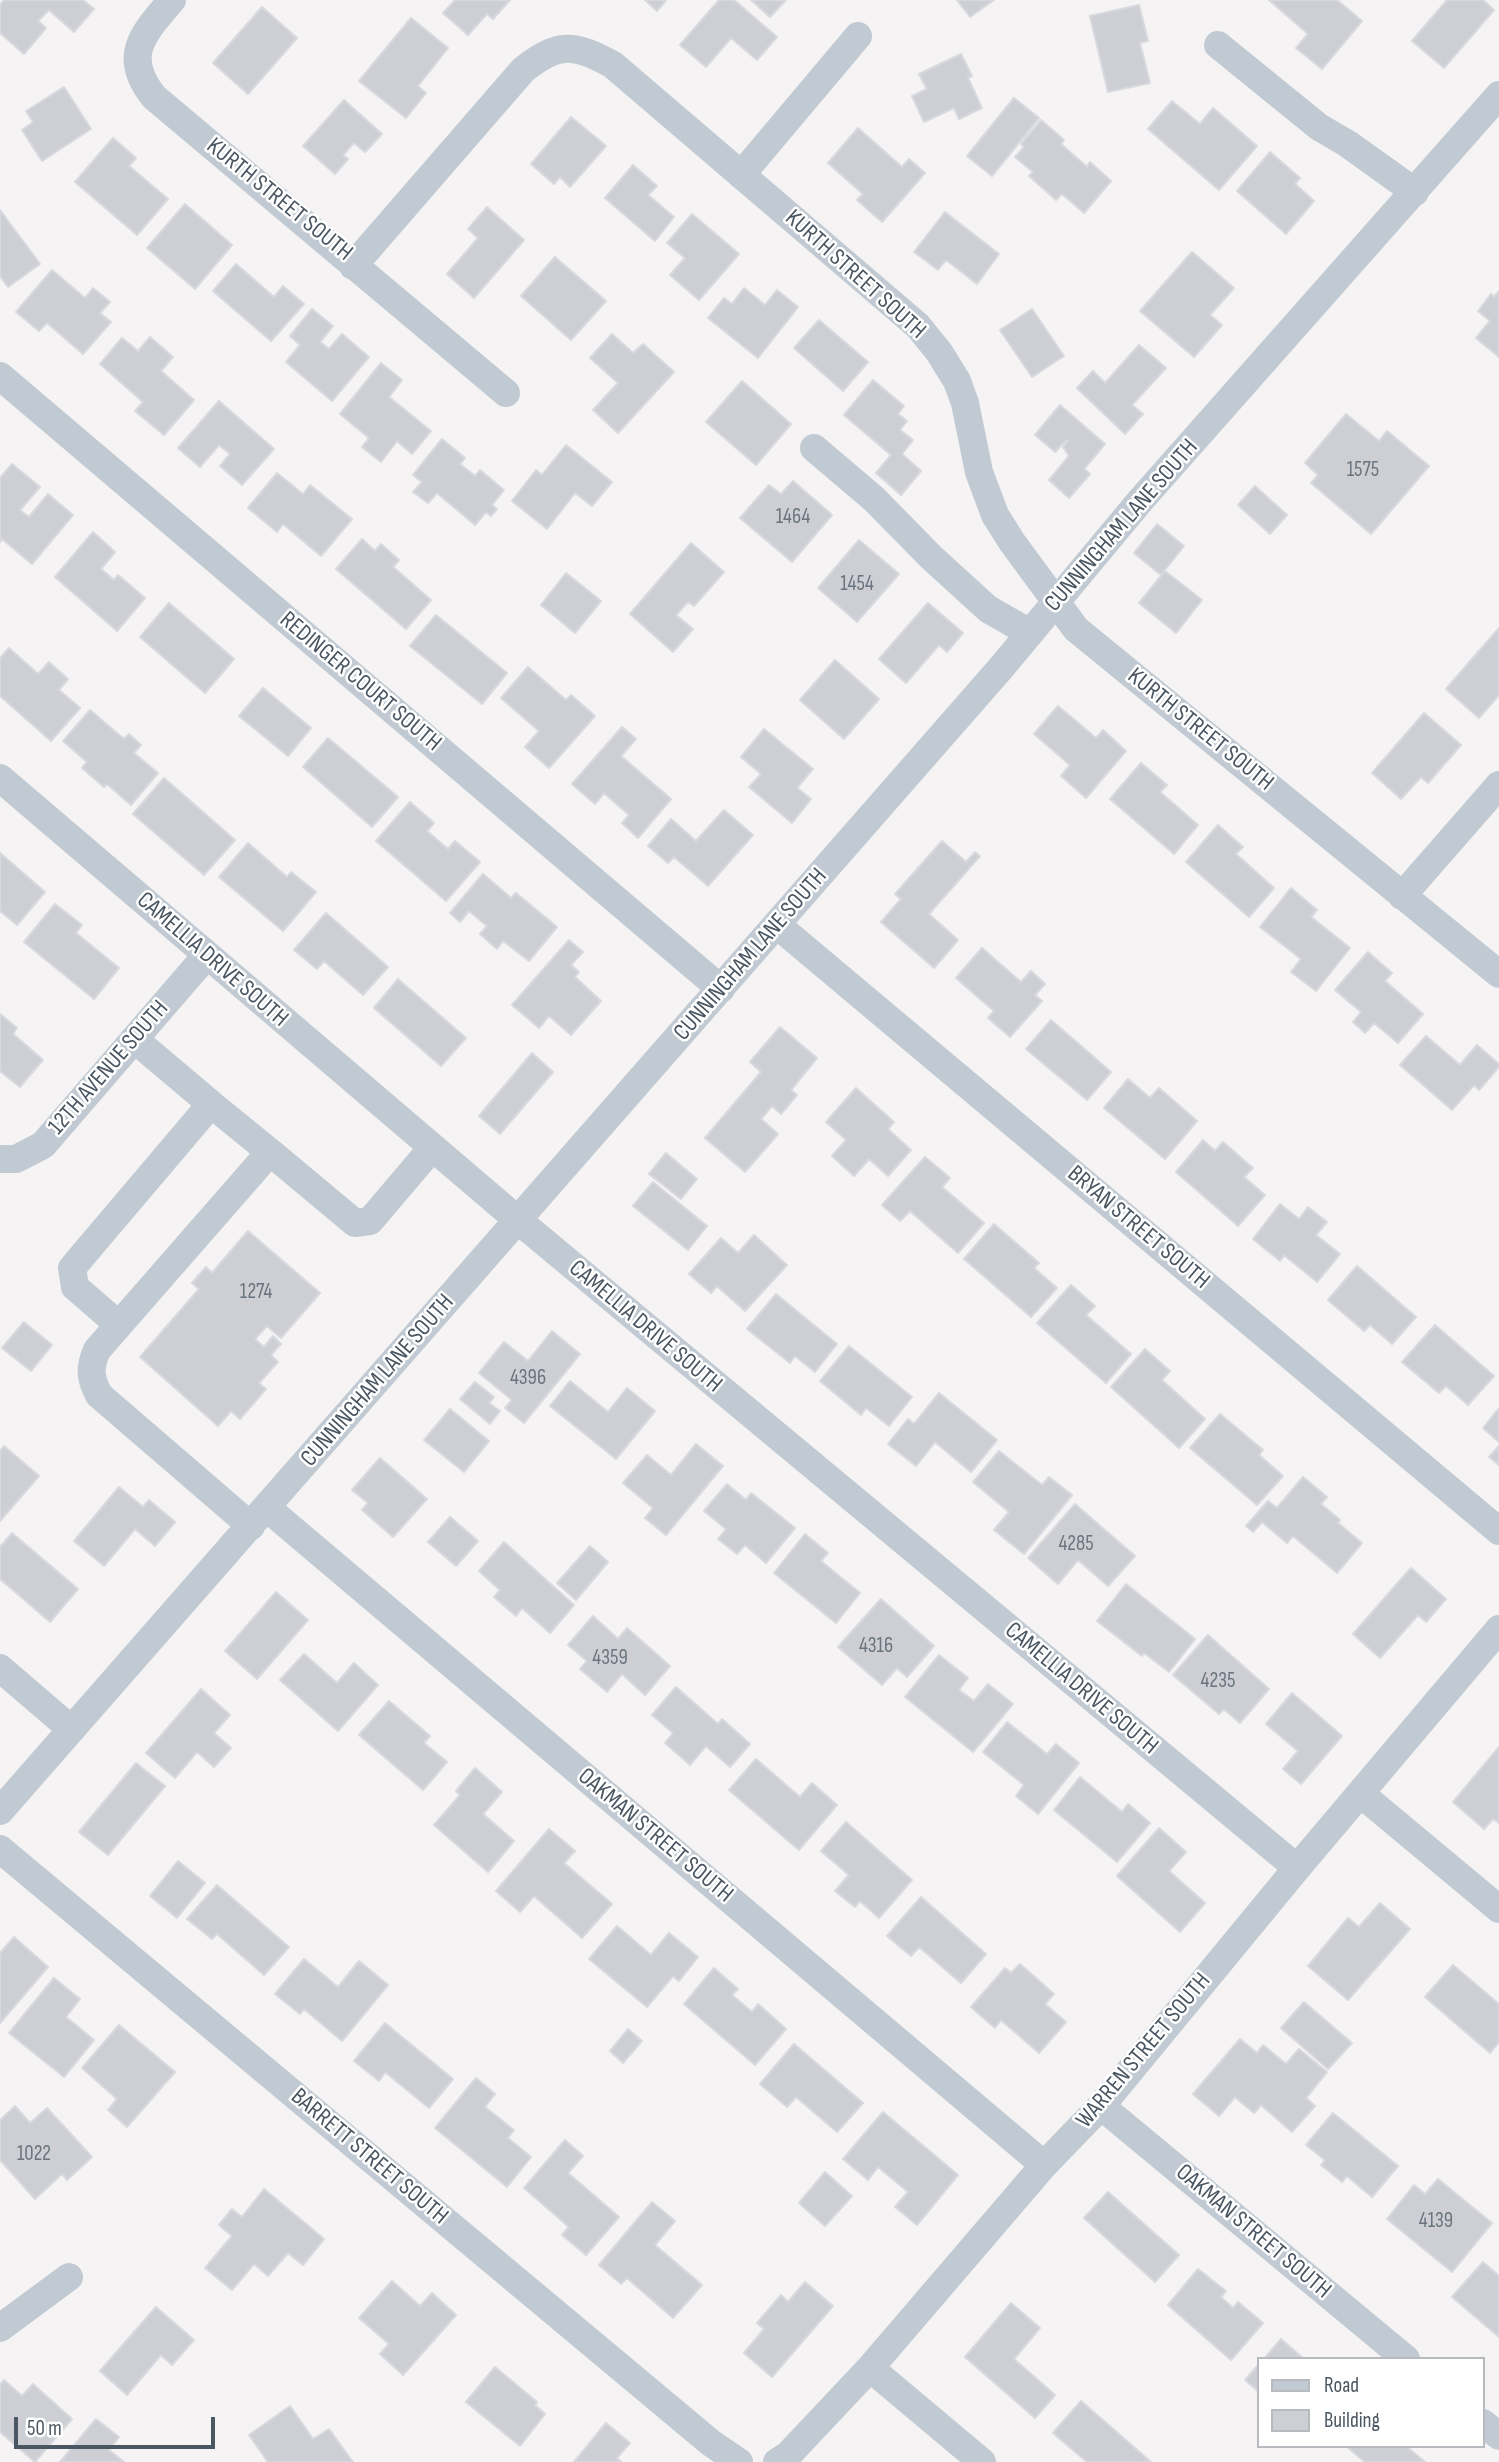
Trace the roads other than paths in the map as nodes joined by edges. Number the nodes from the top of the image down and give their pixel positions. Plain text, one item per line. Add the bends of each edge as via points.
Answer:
1 (172, 0) edge
2 (858, 36) dead end
3 (1218, 45) dead end
4 (1499, 95) edge
5 (741, 175) junction
6 (1415, 192) junction
7 (353, 266) junction
8 (0, 376) edge
9 (506, 393) dead end
10 (814, 448) dead end
11 (1057, 601) junction
12 (1030, 634) junction
13 (0, 778) edge
14 (1499, 785) edge
15 (1402, 896) junction
16 (777, 925) junction
17 (206, 956) junction
18 (1499, 974) edge
19 (721, 989) junction
20 (134, 1039) junction
21 (211, 1104) junction
22 (432, 1148) junction
23 (270, 1152) junction
24 (0, 1159) edge
25 (519, 1221) junction
26 (119, 1325) junction
27 (259, 1517) junction
28 (1499, 1531) edge
29 (1499, 1629) edge
30 (0, 1668) edge
31 (71, 1729) junction
32 (1361, 1794) junction
33 (0, 1811) edge
34 (0, 1849) edge
35 (1297, 1868) junction
36 (1499, 1909) edge
37 (1101, 2106) junction
38 (1044, 2165) junction
39 (69, 2277) dead end
40 (0, 2328) edge
41 (1404, 2357) edge
42 (870, 2368) junction
43 (1485, 2425) edge
44 (1499, 2436) edge
45 (739, 2462) edge
46 (777, 2462) edge
47 (982, 2462) edge

1 - 7 street, KURTH STREET SOUTH via 142,39 137,70 143,83
2 - 5 street
3 - 6 street via 1319,127
4 - 6 street, CUNNINGHAM LANE SOUTH
5 - 7 street, KURTH STREET SOUTH via 612,65 590,52 559,48 523,70
5 - 11 street, KURTH STREET SOUTH via 918,326 939,352 965,403 979,472 995,515
6 - 11 street, CUNNINGHAM LANE SOUTH
7 - 9 street
8 - 19 street, REDINGER COURT SOUTH
10 - 12 street via 988,609
11 - 12 street, CUNNINGHAM LANE SOUTH
11 - 15 street, KURTH STREET SOUTH via 1076,629
12 - 16 street, CUNNINGHAM LANE SOUTH
13 - 17 street, CAMELLIA DRIVE SOUTH
14 - 15 street
15 - 18 street, KURTH STREET SOUTH
16 - 19 street, CUNNINGHAM LANE SOUTH
16 - 28 street, BRYAN STREET SOUTH
17 - 20 street, 12TH AVENUE SOUTH
17 - 22 street, CAMELLIA DRIVE SOUTH
19 - 25 street, CUNNINGHAM LANE SOUTH
20 - 21 street
20 - 24 street, 12TH AVENUE SOUTH via 43,1145 16,1160
21 - 23 street
21 - 26 street via 72,1268 75,1287
22 - 23 street via 370,1221 355,1223
22 - 25 street, CAMELLIA DRIVE SOUTH
23 - 26 street, OAKMAN STREET SOUTH
25 - 27 street, CUNNINGHAM LANE SOUTH
25 - 35 street, CAMELLIA DRIVE SOUTH
26 - 27 street, OAKMAN STREET SOUTH via 97,1350 91,1365 99,1395
27 - 31 street, CUNNINGHAM LANE SOUTH
27 - 38 street, OAKMAN STREET SOUTH
29 - 32 street, WARREN STREET SOUTH
30 - 31 street
31 - 33 street, CUNNINGHAM LANE SOUTH
32 - 35 street, WARREN STREET SOUTH
32 - 36 street
34 - 45 street, BARRETT STREET SOUTH
35 - 37 street, WARREN STREET SOUTH
37 - 38 street, WARREN STREET SOUTH
37 - 41 street, OAKMAN STREET SOUTH
38 - 42 street, WARREN STREET SOUTH
39 - 40 street
42 - 46 street, WARREN STREET SOUTH
42 - 47 street
43 - 44 street

